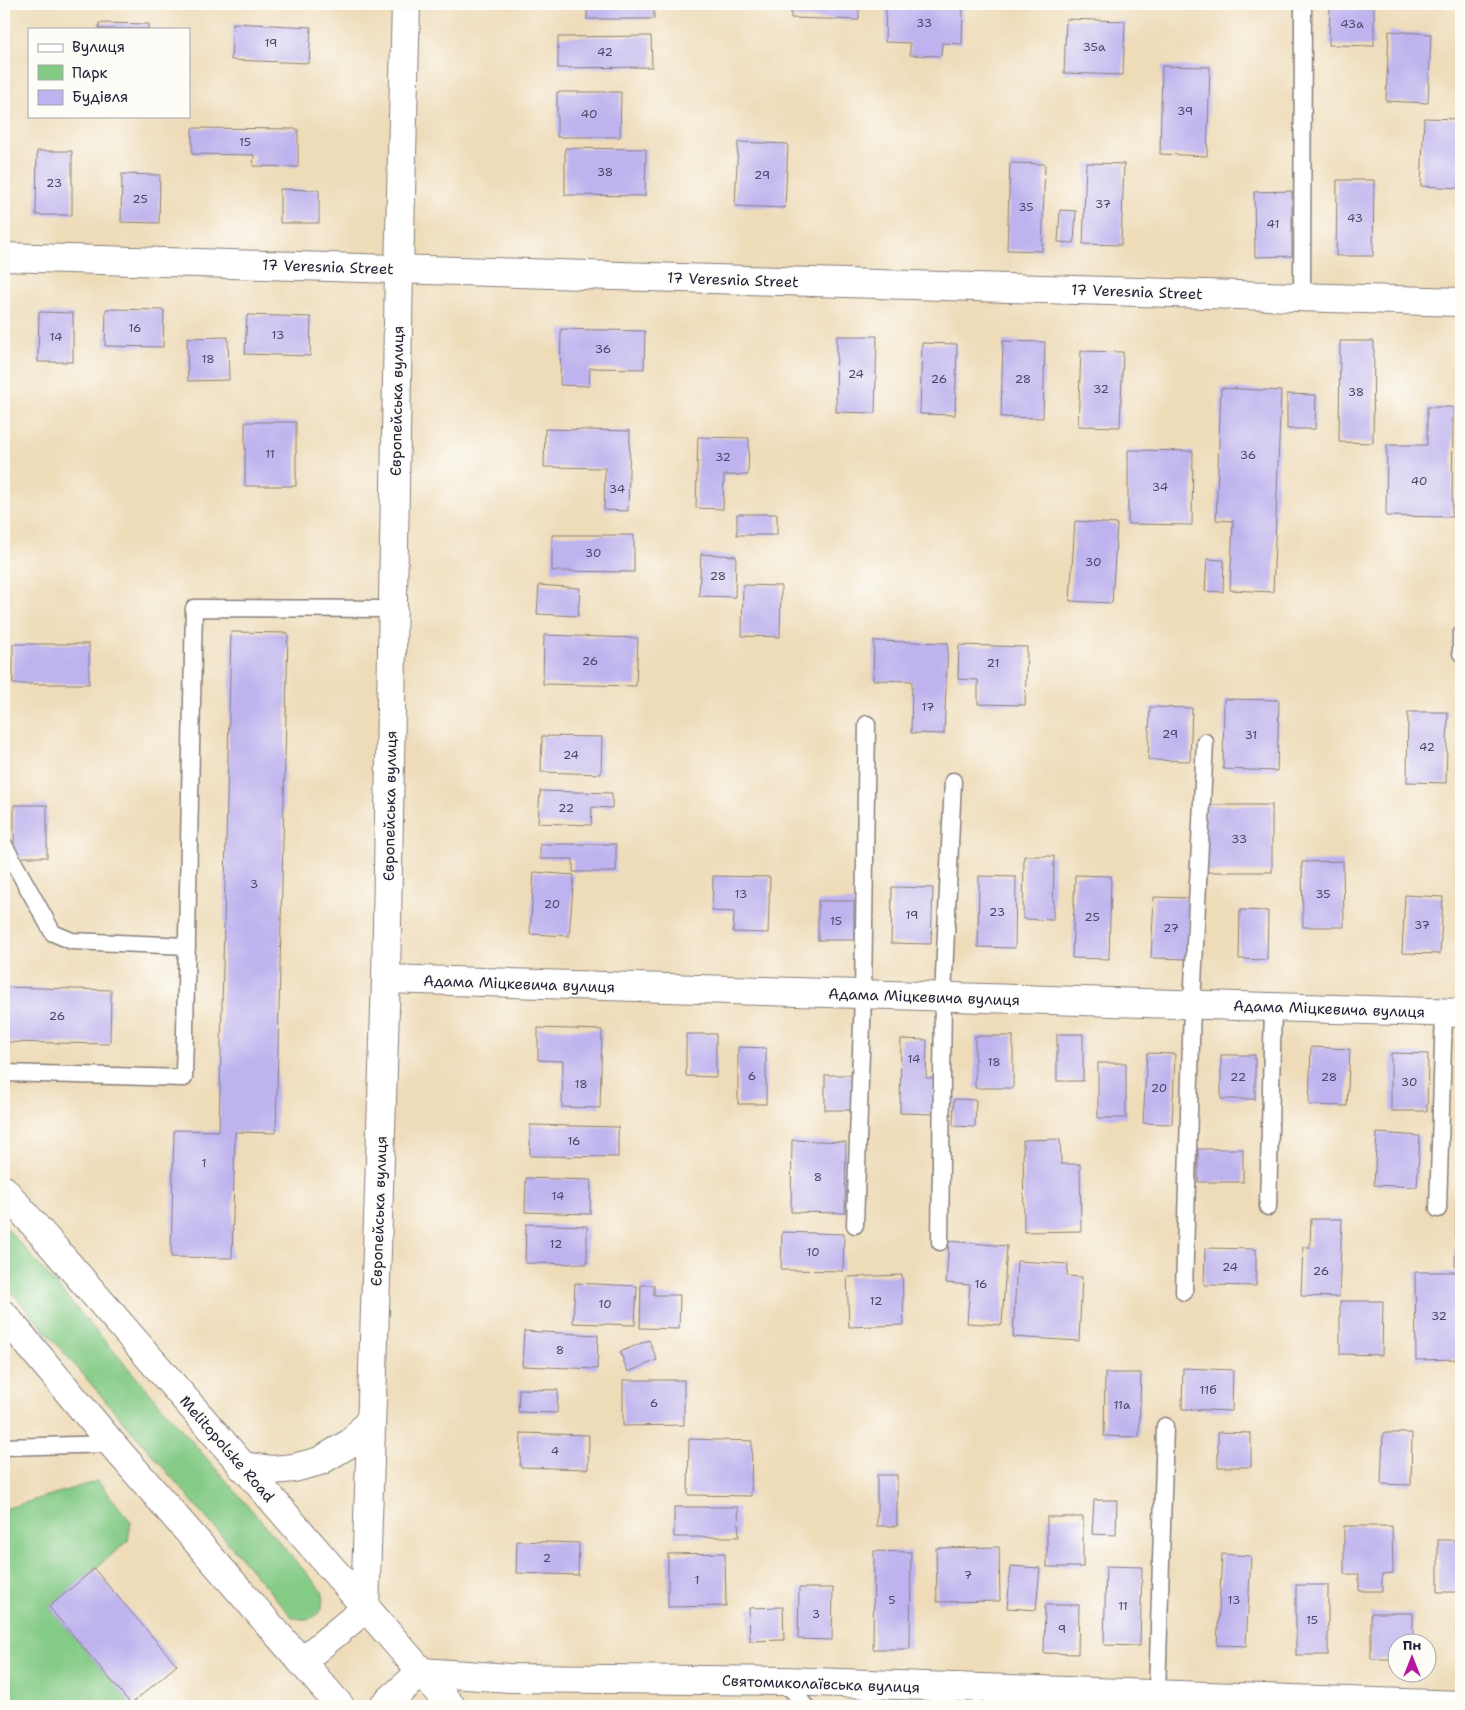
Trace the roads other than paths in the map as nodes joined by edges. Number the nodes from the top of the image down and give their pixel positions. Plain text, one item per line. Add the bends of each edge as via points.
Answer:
1 (406, 4) edge
2 (1303, 4) edge
3 (4, 258) edge
4 (400, 270) junction
5 (1302, 297) junction
6 (1461, 302) edge
7 (393, 609) junction
8 (1461, 635) edge
9 (1461, 653) edge
10 (867, 724) dead end
11 (1205, 742) dead end
12 (953, 781) dead end
13 (4, 845) edge
14 (187, 946) junction
15 (386, 979) junction
16 (863, 995) junction
17 (943, 997) junction
18 (1192, 1005) junction
19 (1272, 1008) junction
20 (1453, 1013) edge
21 (4, 1073) edge
22 (4, 1190) edge
23 (1268, 1207) dead end
24 (1438, 1209) dead end
25 (855, 1225) dead end
26 (940, 1242) dead end
27 (1184, 1292) dead end
28 (4, 1315) edge
29 (372, 1419) junction
30 (1165, 1426) dead end
31 (112, 1444) junction
32 (4, 1447) edge
33 (241, 1466) junction
34 (365, 1609) junction
35 (302, 1661) junction
36 (422, 1672) junction
37 (784, 1681) junction
38 (1157, 1695) junction
39 (1422, 1705) edge
40 (340, 1706) edge
41 (383, 1706) edge
42 (451, 1706) edge
43 (804, 1706) edge
44 (1461, 1706) edge

1 - 4 street, Європейська вулиця
2 - 5 lane
3 - 4 street, 17 Veresnia Street
4 - 5 street, 17 Veresnia Street
4 - 7 street, Європейська вулиця
5 - 6 street, 17 Veresnia Street
7 - 14 lane via 194,608
7 - 15 street, Європейська вулиця
8 - 9 lane
10 - 16 lane
11 - 18 lane
12 - 17 lane
13 - 14 lane via 53,933 72,941
14 - 21 lane via 184,1078
15 - 16 street, Адама Міцкевича вулиця
15 - 29 street, Європейська вулиця
16 - 17 street, Адама Міцкевича вулиця
16 - 25 lane
17 - 18 street, Адама Міцкевича вулиця
17 - 26 lane
18 - 19 street, Адама Міцкевича вулиця
18 - 27 lane
19 - 20 street, Адама Міцкевича вулиця
19 - 23 lane
20 - 24 lane
22 - 33 street, Melitopolske Road
28 - 31 street
29 - 33 street via 352,1442 320,1461 272,1470
29 - 34 street, Європейська вулиця
30 - 38 lane
31 - 32 lane
31 - 35 street
33 - 34 street, Melitopolske Road
34 - 35 street
34 - 36 street, Melitopolske Road
35 - 40 street
36 - 37 street, Святомиколаївська вулиця via 510,1678
36 - 41 street
36 - 42 street, Melitopolske Road
37 - 38 street, Святомиколаївська вулиця
37 - 43 lane
38 - 39 street, Святомиколаївська вулиця
39 - 44 street, Святомиколаївська вулиця

